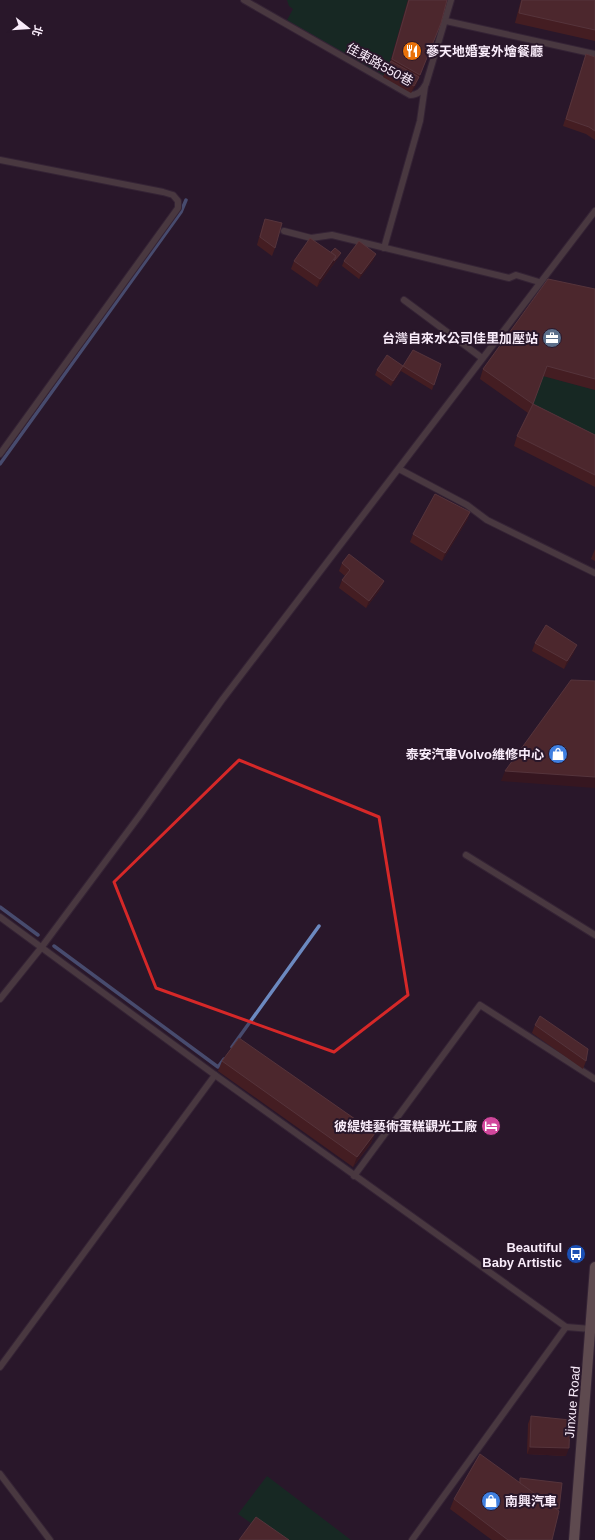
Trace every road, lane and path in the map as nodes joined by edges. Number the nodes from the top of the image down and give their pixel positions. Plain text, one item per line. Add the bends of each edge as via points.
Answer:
1 (244, 0) edge
2 (451, 0) edge
3 (446, 22) junction
4 (595, 54) edge
5 (426, 84) junction
6 (0, 160) edge
7 (595, 211) edge
8 (284, 231) dead end
9 (384, 248) junction
10 (539, 282) junction
11 (404, 300) dead end
12 (482, 358) junction
13 (0, 454) edge
14 (399, 469) junction
15 (595, 573) edge
16 (466, 854) dead end
17 (0, 917) edge
18 (595, 934) edge
19 (41, 948) junction
20 (0, 999) edge
21 (215, 1076) junction
22 (595, 1079) edge
23 (354, 1176) junction
24 (595, 1267) edge
25 (566, 1327) junction
26 (591, 1329) junction
27 (0, 1367) edge
28 (0, 1474) edge
29 (5, 1479) junction
30 (0, 1484) edge
31 (50, 1540) edge
32 (412, 1540) edge
33 (574, 1540) edge

1 - 5 lane, 佳東路550巷 via 410,95 418,93
2 - 3 lane, 佳東路550巷
3 - 4 lane
3 - 5 lane, 佳東路550巷
5 - 9 lane via 420,121
6 - 13 lane via 163,192 173,195 178,201 178,208
7 - 10 lane
8 - 9 lane via 311,238 332,235
9 - 10 lane via 509,278 516,275
10 - 12 lane
11 - 12 lane
12 - 14 lane
14 - 15 lane via 467,505 487,520
14 - 19 lane via 222,700
16 - 18 lane
17 - 19 lane
19 - 20 lane
19 - 21 lane
21 - 23 lane
21 - 27 lane
22 - 23 lane via 480,1006
23 - 25 lane
24 - 26 main road, Jinxue Road
25 - 26 lane
25 - 32 lane
26 - 33 main road, Jinxue Road
28 - 29 lane
29 - 30 lane
29 - 31 lane

